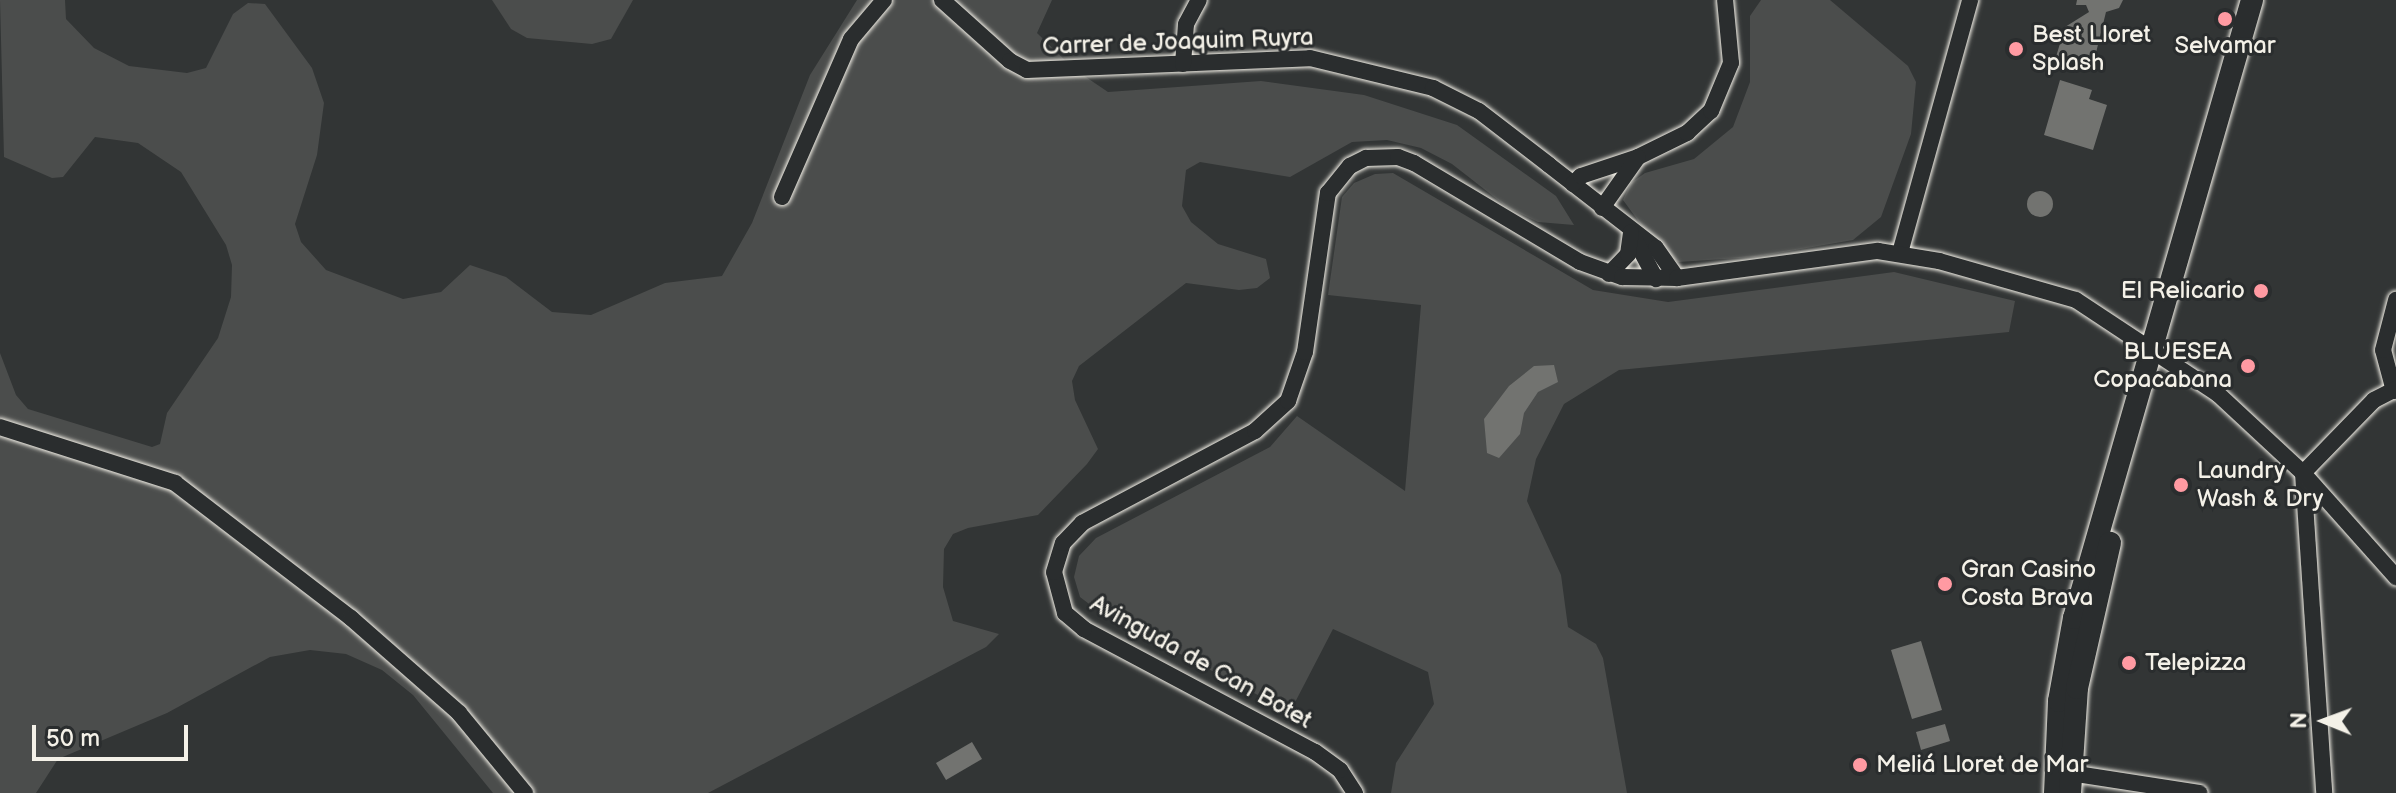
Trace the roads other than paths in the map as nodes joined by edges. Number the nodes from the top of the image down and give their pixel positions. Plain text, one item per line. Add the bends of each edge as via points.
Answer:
1 (884, 0) edge
2 (942, 0) edge
3 (1199, 0) edge
4 (1725, 0) edge
5 (1970, 0) edge
6 (2252, 0) edge
7 (1183, 64) junction
8 (1638, 157) junction
9 (1573, 184) junction
10 (782, 197) dead end
11 (1602, 208) junction
12 (1631, 232) junction
13 (1900, 253) junction
14 (1609, 274) junction
15 (1677, 278) junction
16 (1656, 279) junction
17 (2396, 300) edge
18 (2154, 348) junction
19 (2395, 390) edge
20 (0, 427) edge
21 (2303, 473) junction
22 (2396, 577) edge
23 (2070, 783) edge
24 (525, 793) edge
25 (1355, 793) edge
26 (2055, 793) edge
27 (2199, 793) edge
28 (2324, 793) edge

1 - 10 street via 851,39
2 - 7 street, Carrer de Joaquim Ruyra via 1027,70
3 - 7 street via 1189,12
4 - 8 street via 1732,54 1721,94 1699,124
5 - 13 street
6 - 18 main road
7 - 9 street, Carrer de Joaquim Ruyra via 1310,58 1407,80 1479,111
8 - 9 street
8 - 11 street
9 - 11 street, Carrer de Joaquim Ruyra
11 - 12 street, Carrer de Joaquim Ruyra
12 - 14 street via 1628,254
12 - 15 street, Carrer de Joaquim Ruyra via 1665,257
12 - 16 street, Carrer de Joaquim Ruyra
13 - 15 street, Avinguda de Can Botet via 1878,251
13 - 18 street, Avinguda de Can Botet via 2063,295
14 - 16 street, Avinguda de Can Botet
14 - 25 street, Avinguda de Can Botet via 1541,241 1414,163 1398,157 1366,158 1338,178 1322,210 1305,352 1288,401 1255,431 1082,523 1063,543 1054,588 1065,613 1084,629 1315,752 1340,770
15 - 16 street, Avinguda de Can Botet
17 - 19 street via 2383,350
18 - 21 street, Avinguda de Can Botet via 2218,394
18 - 23 main road via 2153,384 2084,650
18 - 26 main road via 2074,618 2059,701
19 - 21 street via 2374,400
20 - 24 street via 175,483 351,618 459,713
21 - 22 street, Avinguda de Can Botet
21 - 28 street
23 - 27 street

